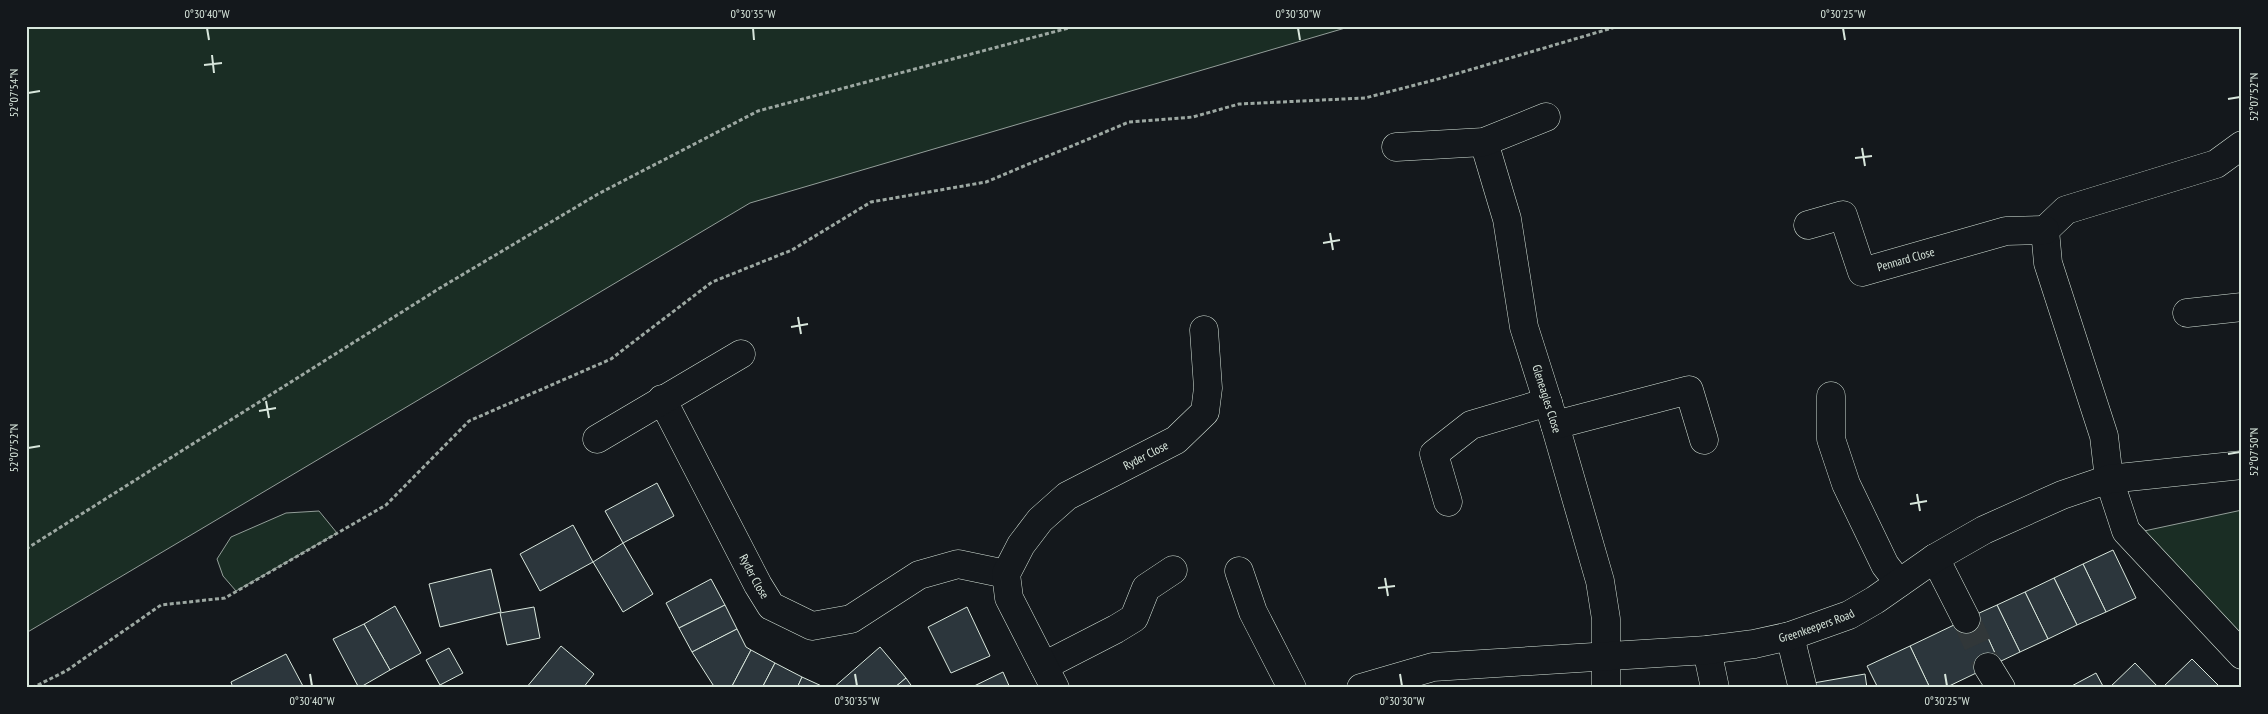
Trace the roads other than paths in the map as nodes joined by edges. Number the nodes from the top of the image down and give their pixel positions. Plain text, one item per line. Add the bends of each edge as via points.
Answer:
1 (1546, 117) dead end
2 (1484, 142) junction
3 (2242, 145) edge
4 (1396, 148) dead end
5 (1808, 225) dead end
6 (2045, 230) junction
7 (2242, 307) edge
8 (2187, 313) dead end
9 (1204, 330) dead end
10 (742, 354) dead end
11 (1831, 396) dead end
12 (662, 399) junction
13 (1551, 413) junction
14 (597, 439) dead end
15 (1704, 440) dead end
16 (2242, 464) edge
17 (2109, 479) junction
18 (1448, 502) dead end
19 (1935, 558) junction
20 (1173, 570) dead end
21 (1239, 571) dead end
22 (1006, 574) junction
23 (1899, 583) junction
24 (1966, 619) tunnel mouth
25 (1790, 636) junction
26 (1707, 650) junction
27 (2242, 655) edge
28 (1607, 657) junction
29 (1049, 677) edge
30 (1802, 685) dead end
31 (1292, 688) edge
32 (1361, 688) edge
33 (1606, 688) edge
34 (1715, 688) edge

1 - 2 street
2 - 4 street
2 - 13 street, Gleneagles Close via 1507,219 1524,327
3 - 6 street via 2216,164 2066,210
5 - 6 street, Pennard Close via 1843,215 1862,272 2006,231
6 - 17 street via 2048,263 2104,436
7 - 8 street
9 - 22 street, Ryder Close via 1208,388 1205,412 1176,440 1067,496 1040,520 1021,545
10 - 12 street
11 - 23 street via 1831,439 1846,484 1885,565
12 - 14 street
12 - 22 street, Ryder Close via 771,606 812,626 851,619 919,575 958,564
13 - 15 street via 1689,390
13 - 18 street via 1471,425 1434,454
13 - 28 street, Gleneagles Close via 1600,581
16 - 17 street, Greenkeepers Road
17 - 19 street, Greenkeepers Road via 2062,495 1993,526
17 - 27 street via 2126,531
19 - 23 street, Greenkeepers Road
19 - 24 street
20 - 29 street via 1146,588 1134,618
21 - 31 street via 1252,612
22 - 29 street via 1010,598
23 - 25 street, Greenkeepers Road via 1849,615
25 - 26 street, Greenkeepers Road
25 - 30 street
26 - 28 street, Greenkeepers Road
26 - 34 street
28 - 32 street, Greenkeepers Road via 1433,667
28 - 33 street, Gleneagles Close

